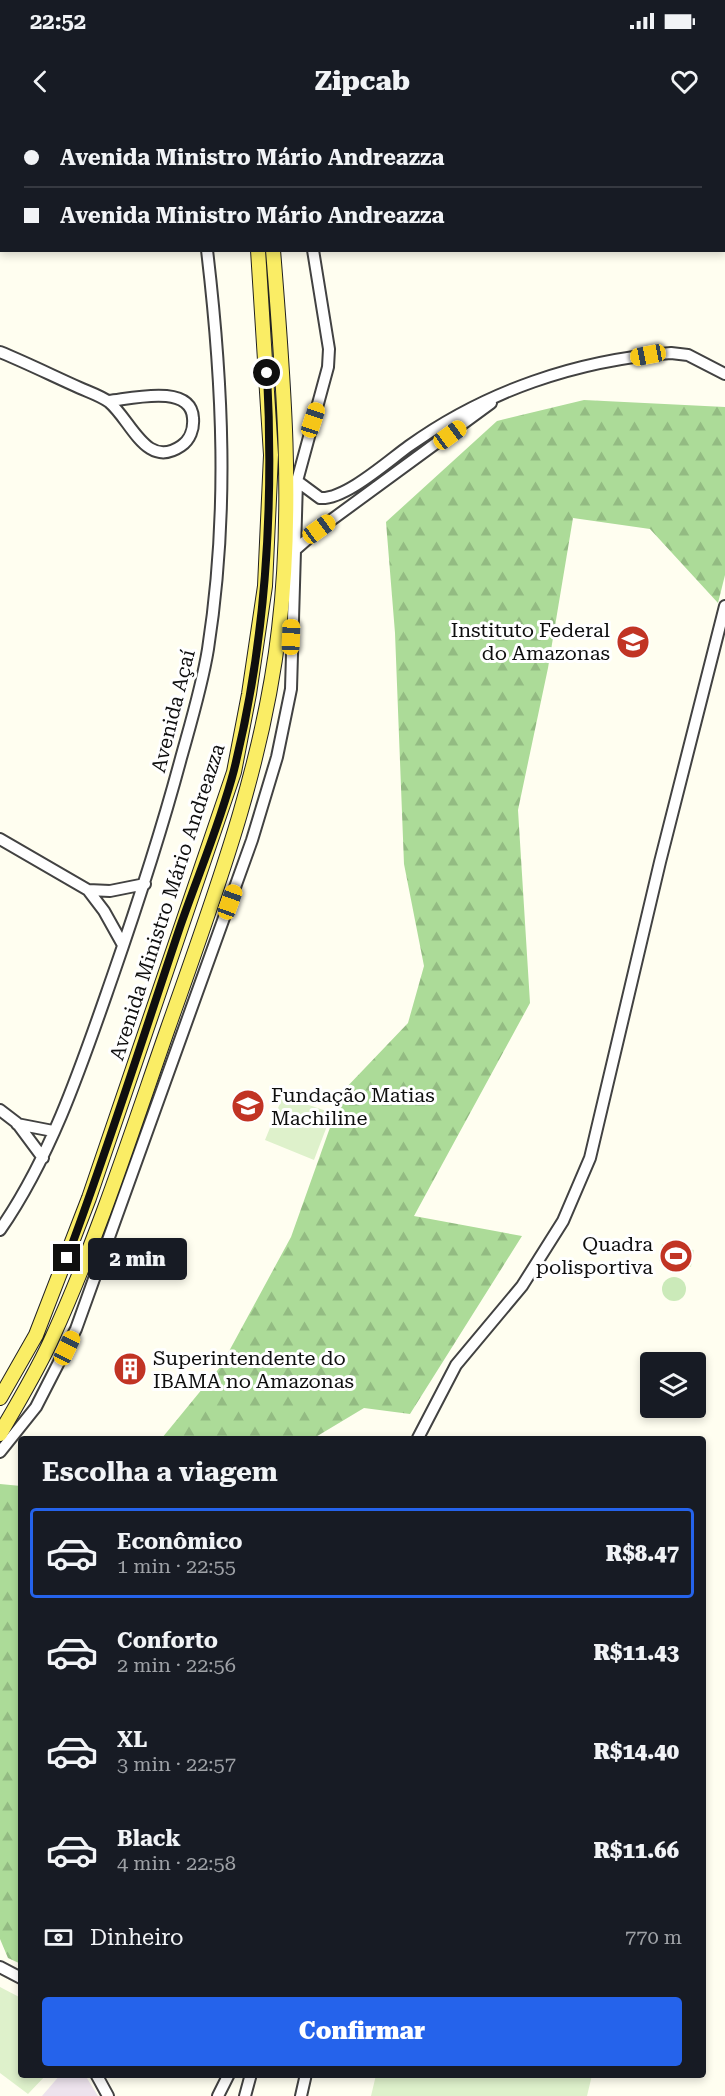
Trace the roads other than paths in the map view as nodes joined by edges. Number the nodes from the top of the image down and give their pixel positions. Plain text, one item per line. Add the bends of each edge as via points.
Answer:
1 (207, 252) edge
2 (258, 252) edge
3 (273, 252) edge
4 (313, 252) edge
5 (0, 352) edge
6 (725, 374) edge
7 (504, 392) junction
8 (109, 401) junction
9 (428, 432) junction
10 (437, 445) junction
11 (297, 482) junction
12 (341, 494) junction
13 (347, 509) junction
14 (295, 550) junction
15 (265, 586) junction
16 (725, 606) edge
17 (287, 611) junction
18 (0, 839) edge
19 (145, 884) junction
20 (88, 890) junction
21 (181, 925) junction
22 (202, 932) junction
23 (123, 945) junction
24 (0, 1110) edge
25 (16, 1124) junction
26 (53, 1131) junction
27 (42, 1158) junction
28 (0, 1230) edge
29 (0, 1240) edge
30 (0, 1398) edge
31 (0, 1434) edge
32 (419, 1436) edge
33 (0, 1452) edge
34 (0, 1967) edge
35 (18, 1976) edge
36 (98, 2078) edge
37 (227, 2078) edge
38 (250, 2078) edge
39 (305, 2078) edge
40 (108, 2096) edge
41 (218, 2096) edge
42 (245, 2096) edge
43 (300, 2096) edge

1 - 19 street, Avenida Açaí via 223,430 218,567 207,650 191,721
2 - 15 main road, Avenida Ministro Mário Andreazza via 271,454
3 - 17 main road, Avenida Ministro Mário Andreazza via 282,360
4 - 11 street, Avenida Ministro Mário Andreazza via 329,349 328,367
5 - 8 street
6 - 7 street via 688,355 660,354 568,370
7 - 9 street
7 - 10 street
8 - 8 street via 147,447 158,453 177,449 192,433 193,413 173,396
9 - 10 street
9 - 12 street
10 - 13 street
11 - 12 street via 320,498
11 - 14 street, Avenida Ministro Mário Andreazza
12 - 13 street
13 - 14 street
14 - 17 street, Avenida Ministro Mário Andreazza
15 - 17 main road via 271,606
15 - 21 main road, Avenida Ministro Mário Andreazza via 234,772
16 - 32 street via 590,1158 542,1256 456,1365
17 - 22 main road, Avenida Ministro Mário Andreazza via 243,813
17 - 33 street via 291,690 252,840 76,1329 36,1407
18 - 20 street
19 - 20 street via 110,891
19 - 23 street, Avenida Açaí
20 - 23 street
21 - 22 main road
21 - 30 main road, Avenida Ministro Mário Andreazza via 104,1157 56,1286 36,1335
22 - 31 main road, Avenida Ministro Mário Andreazza via 70,1298
23 - 26 street, Avenida Açaí
24 - 25 street
25 - 26 street
25 - 27 street
26 - 27 street, Avenida Açaí
27 - 28 street, Avenida Açaí
27 - 29 street, Avenida Açaí via 39,1177 27,1202
34 - 35 street
36 - 40 street
37 - 41 street
38 - 42 street
39 - 43 street

